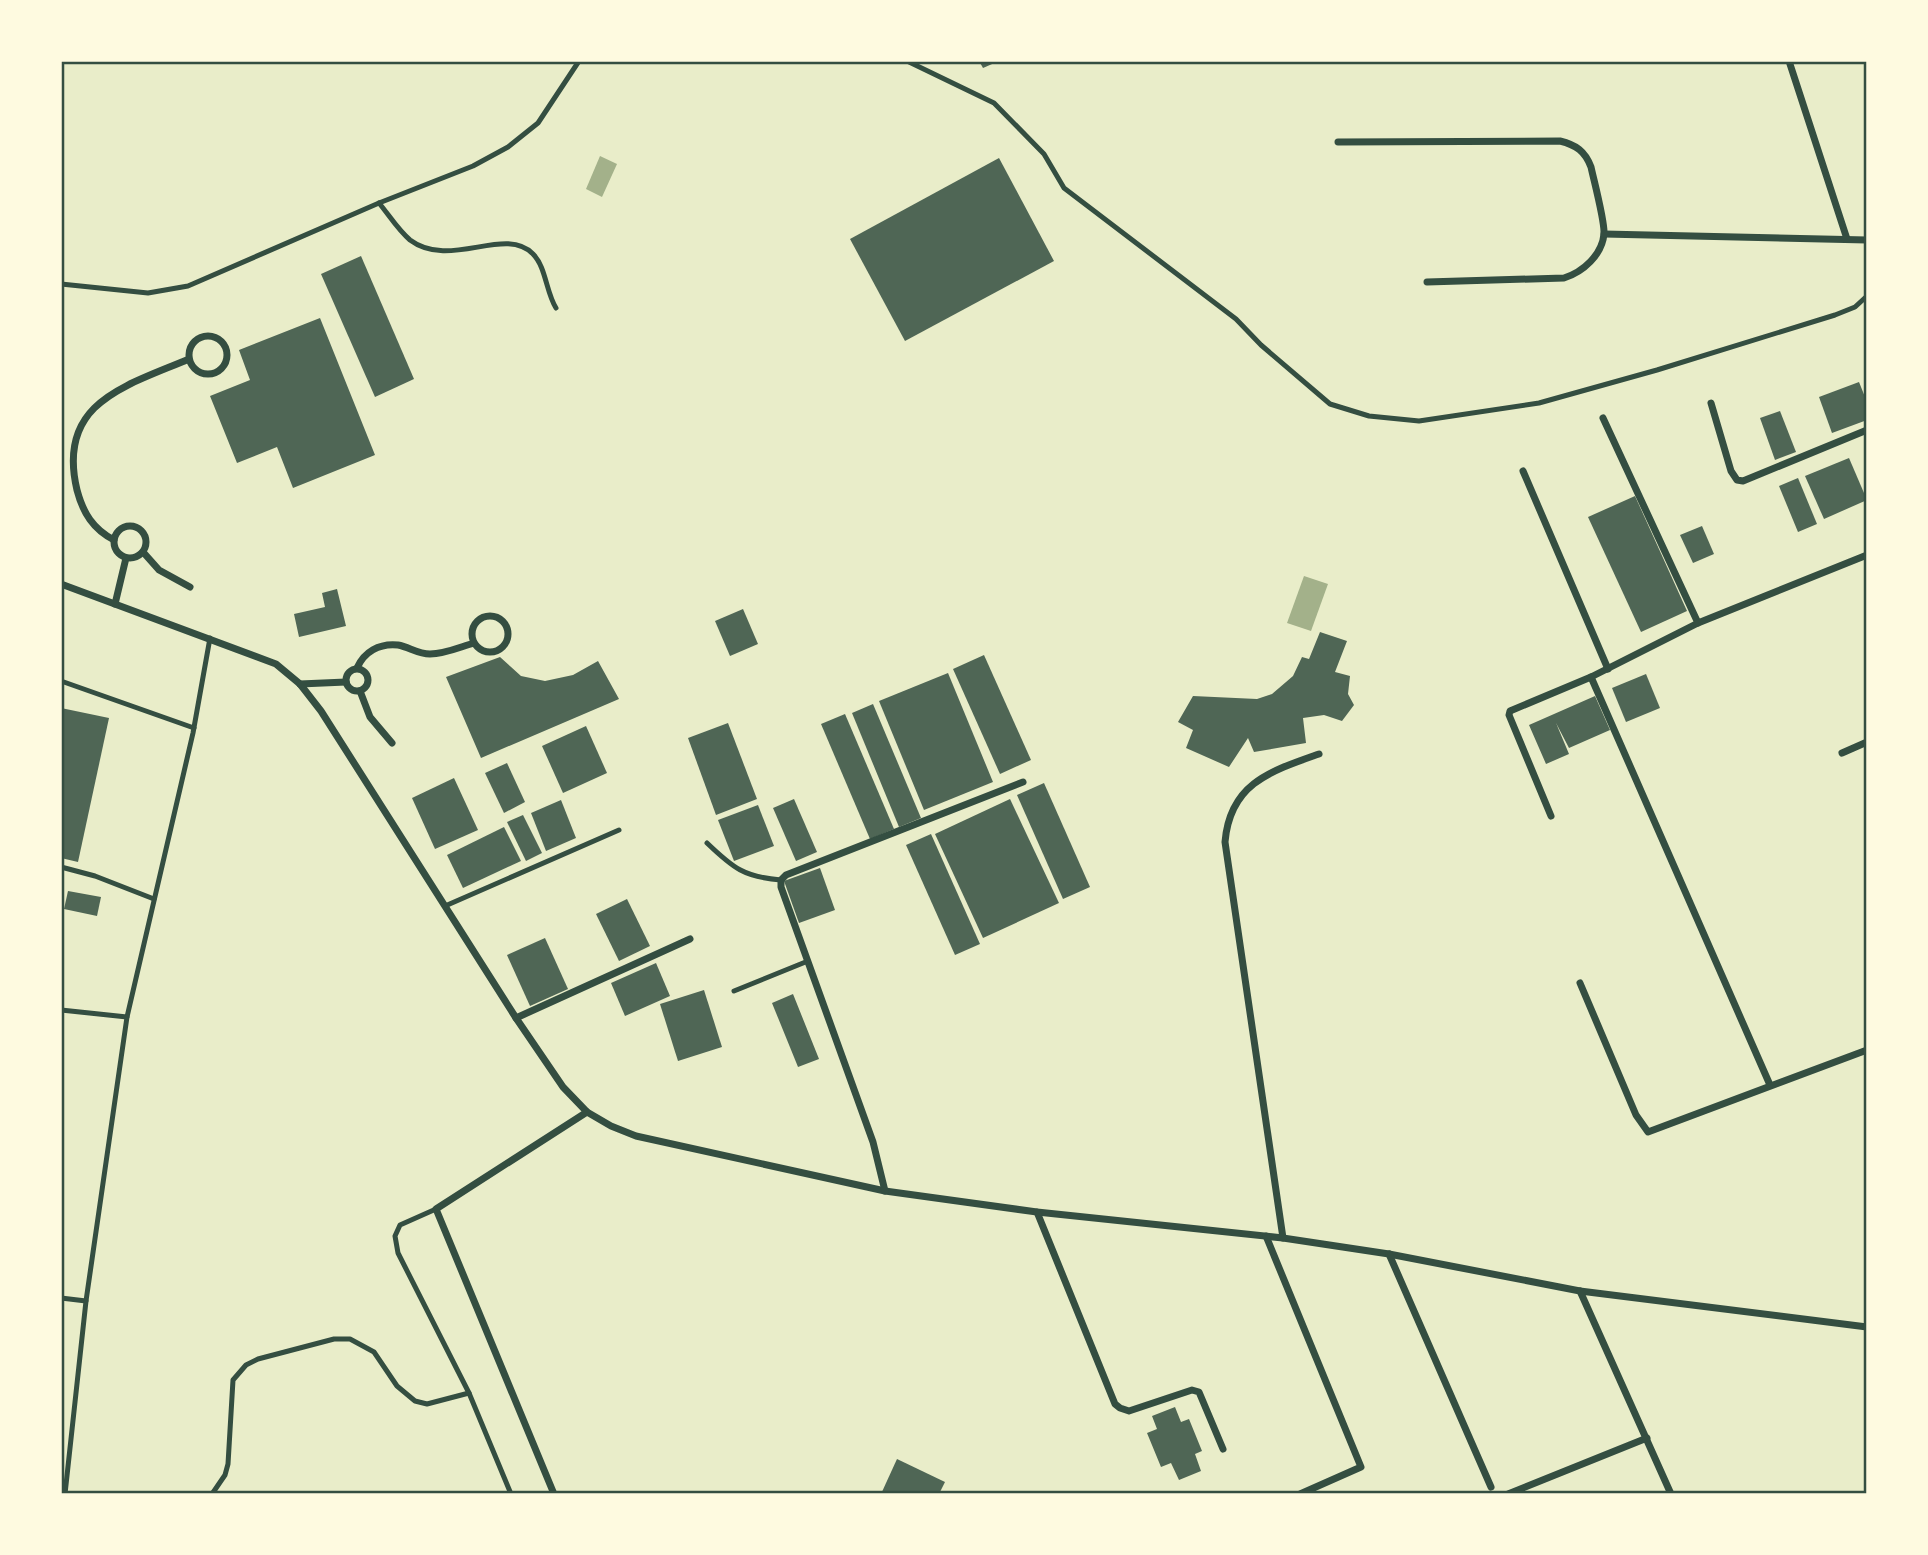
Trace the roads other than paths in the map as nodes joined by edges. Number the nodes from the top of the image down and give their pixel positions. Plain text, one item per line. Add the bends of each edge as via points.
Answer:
1 (579, 61) edge
2 (906, 61) edge
3 (1789, 61) edge
4 (1338, 142) dead end
5 (379, 203) junction
6 (1604, 234) junction
7 (1847, 239) junction
8 (1867, 240) edge
9 (1427, 282) dead end
10 (61, 284) edge
11 (1867, 296) edge
12 (556, 308) dead end
13 (189, 359) junction
14 (1711, 402) dead end
15 (1603, 418) dead end
16 (1867, 430) edge
17 (1523, 471) dead end
18 (114, 540) junction
19 (144, 552) junction
20 (1867, 555) edge
21 (126, 558) junction
22 (61, 584) edge
23 (190, 587) dead end
24 (114, 604) junction
25 (1699, 623) junction
26 (210, 638) junction
27 (474, 643) junction
28 (357, 668) junction
29 (1608, 669) junction
30 (1591, 677) junction
31 (61, 681) edge
32 (346, 682) junction
33 (300, 684) junction
34 (360, 691) junction
35 (194, 728) junction
36 (1867, 742) edge
37 (392, 743) dead end
38 (1842, 753) dead end
39 (1319, 754) dead end
40 (1023, 782) dead end
41 (1551, 816) dead end
42 (619, 830) dead end
43 (707, 843) dead end
44 (61, 867) edge
45 (781, 880) junction
46 (154, 899) junction
47 (444, 906) junction
48 (690, 939) dead end
49 (808, 961) junction
50 (1580, 983) dead end
51 (734, 991) dead end
52 (61, 1010) edge
53 (127, 1017) junction
54 (516, 1018) junction
55 (1867, 1050) edge
56 (1770, 1085) junction
57 (587, 1112) junction
58 (886, 1191) junction
59 (436, 1209) junction
60 (1037, 1212) junction
61 (1266, 1236) junction
62 (1283, 1238) junction
63 (1389, 1254) junction
64 (1580, 1291) junction
65 (61, 1298) edge
66 (86, 1301) junction
67 (1867, 1327) edge
68 (469, 1393) junction
69 (1647, 1438) junction
70 (1223, 1449) dead end
71 (63, 1484) edge
72 (1491, 1487) dead end
73 (65, 1494) edge
74 (212, 1494) edge
75 (511, 1494) edge
76 (554, 1494) edge
77 (1300, 1494) edge
78 (1508, 1494) edge
79 (1671, 1494) edge

1 - 5 lane via 538,123 508,147
2 - 11 lane via 994,103 1044,154 1064,188 1236,319 1330,404 1369,416 1419,421 1539,403 1835,315 1856,307
3 - 7 street
4 - 6 street via 1570,144 1580,149 1591,167
5 - 10 lane via 188,286 148,293
5 - 12 lane via 411,240 433,250 524,246 541,265
6 - 7 street
6 - 9 street via 1594,259 1564,278
7 - 8 street
13 - 13 street via 191,345 201,337 214,336 227,349 226,362 211,374 199,372
13 - 18 street via 124,385 92,408 80,427 74,453 79,499 92,523
14 - 16 street via 1737,480
15 - 25 street
17 - 29 street
18 - 19 street via 124,527 139,528 147,542
18 - 21 street via 116,550
19 - 21 street
19 - 23 street via 159,570
20 - 25 street
21 - 24 street
22 - 24 street
24 - 26 street
25 - 29 street
26 - 33 street via 276,664
26 - 35 lane
27 - 27 street via 474,626 482,618 494,617 504,623 508,634 499,649 488,652
27 - 28 street via 431,654 399,645 378,647 362,657
28 - 32 street via 347,674
28 - 34 street via 369,677
29 - 30 street
30 - 41 street via 1510,711
30 - 56 street
31 - 35 lane
32 - 33 street
32 - 34 street
33 - 47 street
34 - 37 street via 370,717
35 - 46 lane
36 - 38 street
39 - 62 street via 1276,769 1249,786 1226,827
40 - 45 street via 786,874
42 - 47 lane
43 - 45 lane via 738,870 755,878
44 - 46 lane
45 - 49 street
46 - 53 lane
47 - 54 street
48 - 54 street
49 - 51 lane
49 - 58 street
50 - 56 street via 1636,1115 1648,1132
52 - 53 lane
53 - 66 lane
54 - 57 street via 563,1087
55 - 56 street
57 - 58 street via 636,1136
57 - 59 street
58 - 60 street
59 - 68 lane via 400,1224 394,1236
59 - 76 street
60 - 61 street
60 - 70 street via 1115,1404 1129,1411 1192,1390 1199,1392
61 - 62 street
61 - 77 street via 1361,1467
62 - 63 street
63 - 64 street
63 - 72 street
64 - 67 street
64 - 69 street
65 - 66 lane
66 - 71 lane
68 - 74 lane via 426,1404 415,1401 397,1386 374,1352 350,1339 334,1339 258,1360 246,1365 233,1380 228,1464
68 - 75 lane
69 - 78 street
69 - 79 street
71 - 73 lane

